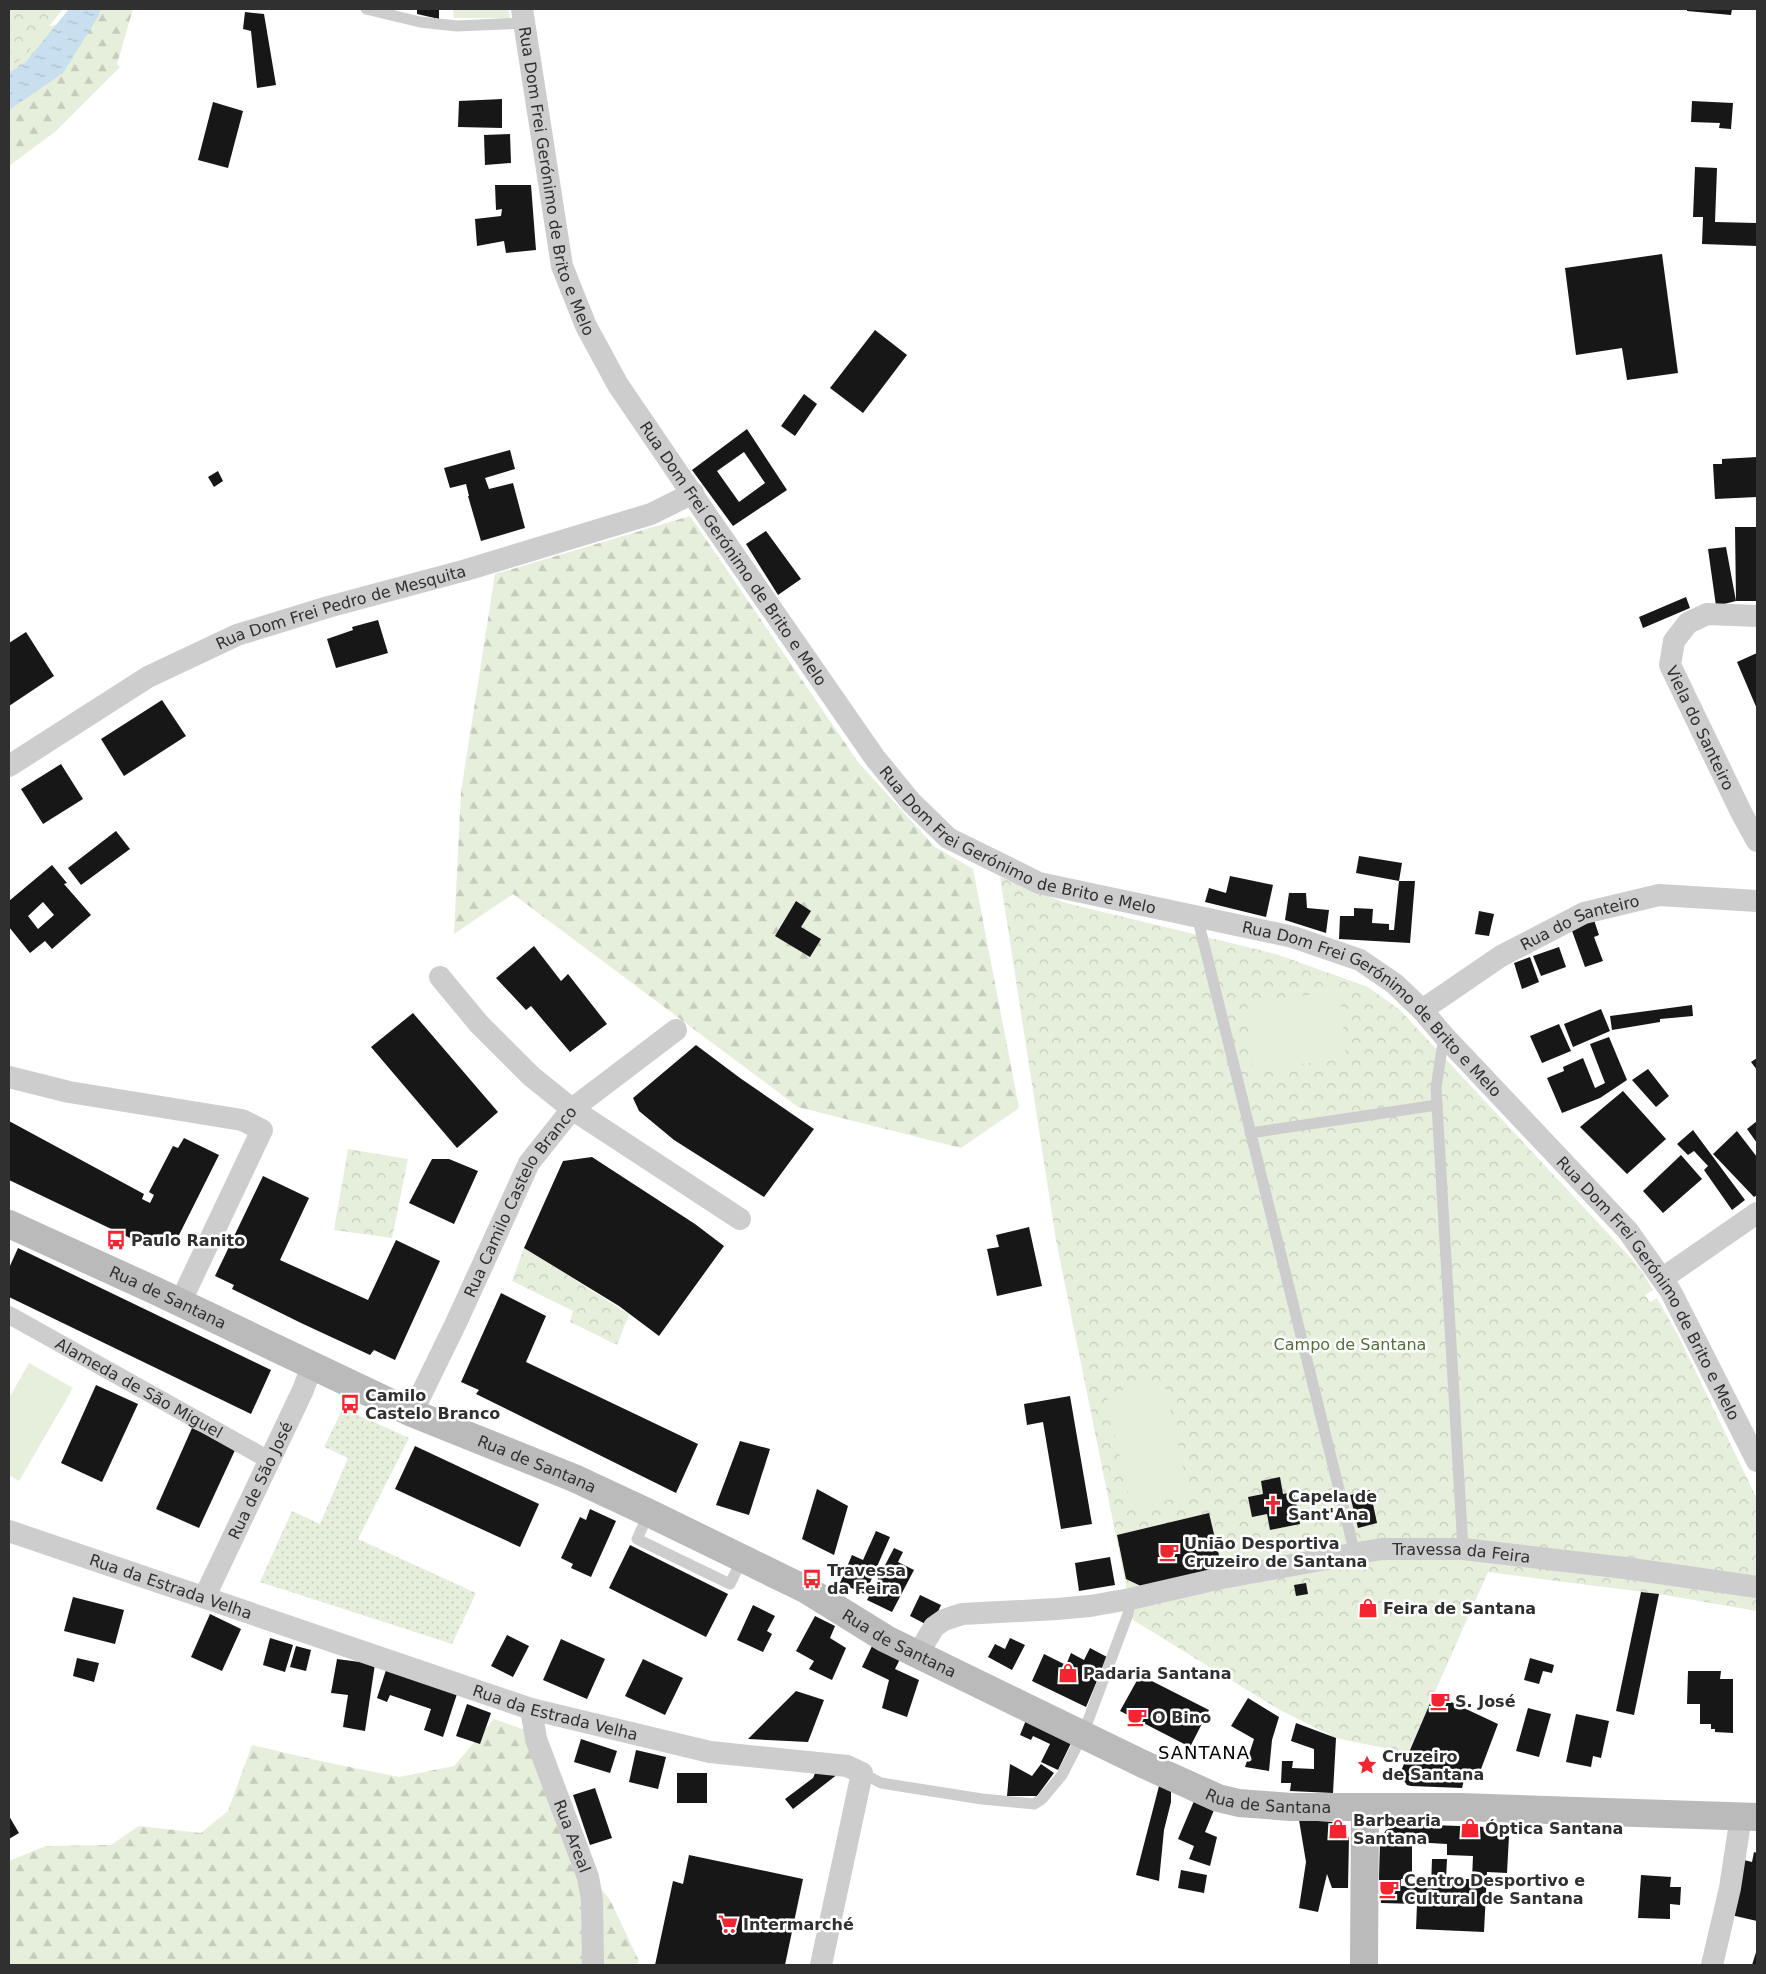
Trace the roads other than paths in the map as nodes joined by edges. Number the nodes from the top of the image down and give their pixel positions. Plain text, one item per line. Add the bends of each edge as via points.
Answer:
1 (366, 9) edge
2 (523, 16) edge
3 (693, 493) junction
4 (1757, 616) edge
5 (9, 766) edge
6 (1757, 841) edge
7 (1757, 901) edge
8 (1197, 916) junction
9 (440, 977) dead end
10 (1422, 1010) junction
11 (676, 1030) dead end
12 (1444, 1036) junction
13 (9, 1077) edge
14 (1437, 1105) junction
15 (572, 1110) junction
16 (1250, 1133) junction
17 (1757, 1213) edge
18 (740, 1219) dead end
19 (9, 1224) edge
20 (1663, 1278) junction
21 (180, 1303) junction
22 (9, 1315) edge
23 (312, 1366) junction
24 (412, 1413) junction
25 (269, 1460) junction
26 (1757, 1461) edge
27 (9, 1531) edge
28 (1463, 1549) junction
29 (1355, 1554) junction
30 (1757, 1587) edge
31 (205, 1596) junction
32 (1130, 1599) junction
33 (918, 1654) junction
34 (531, 1709) junction
35 (1083, 1734) junction
36 (862, 1773) junction
37 (1365, 1807) junction
38 (1749, 1816) edge
39 (1364, 1903) junction
40 (593, 1965) edge
41 (821, 1965) edge
42 (1364, 1965) edge
43 (1380, 1965) edge
44 (1712, 1965) edge

1 - 2 lane via 420,22 457,26
2 - 3 street, Rua Dom Frei Gerónimo de Brito e Melo via 562,266 586,326 618,385
3 - 5 street, Rua Dom Frei Pedro de Mesquita via 651,514 237,635 148,677
3 - 8 street, Rua Dom Frei Gerónimo de Brito e Melo via 875,758 911,802 948,838 1039,883
4 - 6 street, Viela do Santeiro via 1707,614 1688,623 1674,641 1670,665
7 - 10 street, Rua do Santeiro via 1659,895 1584,913 1500,956
8 - 10 street, Rua Dom Frei Gerónimo de Brito e Melo via 1293,937 1360,960 1395,984
8 - 16 lane
9 - 15 street via 479,1024 531,1076
10 - 12 street, Rua Dom Frei Gerónimo de Brito e Melo
11 - 15 street, Rua Camilo Castelo Branco
12 - 14 lane via 1436,1088
12 - 20 street, Rua Dom Frei Gerónimo de Brito e Melo via 1628,1231
13 - 21 street via 69,1092 242,1120 262,1130
14 - 16 lane
14 - 28 lane
15 - 18 street
15 - 24 street, Rua Camilo Castelo Branco via 530,1164
16 - 29 lane
17 - 20 street
19 - 21 main road, Rua de Santana
20 - 26 street, Rua Dom Frei Gerónimo de Brito e Melo
21 - 23 main road, Rua de Santana
22 - 25 street, Alameda de São Miguel
23 - 24 main road, Rua de Santana
23 - 25 street, Rua de São José
24 - 33 main road, Rua de Santana via 574,1478 649,1513 807,1590 886,1639
25 - 31 street, Rua de São José
27 - 31 street, Rua da Estrada Velha
28 - 29 street, Travessa da Feira via 1381,1549
28 - 30 street, Travessa da Feira
29 - 32 street, Travessa da Feira via 1217,1579
31 - 34 street, Rua da Estrada Velha
32 - 33 street, Travessa da Feira via 1058,1610 962,1614 934,1627
32 - 35 lane via 1128,1614
33 - 35 main road, Rua de Santana
34 - 36 street, Rua da Estrada Velha via 710,1752 847,1766
34 - 40 street, Rua Areal via 536,1739 588,1877 592,1900
35 - 36 lane, Rua da Estrada Velha via 1062,1775 1034,1804 881,1783
35 - 37 main road, Rua de Santana via 1195,1789 1229,1802 1291,1807
36 - 41 street
37 - 38 main road, Rua de Santana
37 - 39 main road
38 - 44 street
39 - 42 main road
39 - 43 main road via 1370,1939

